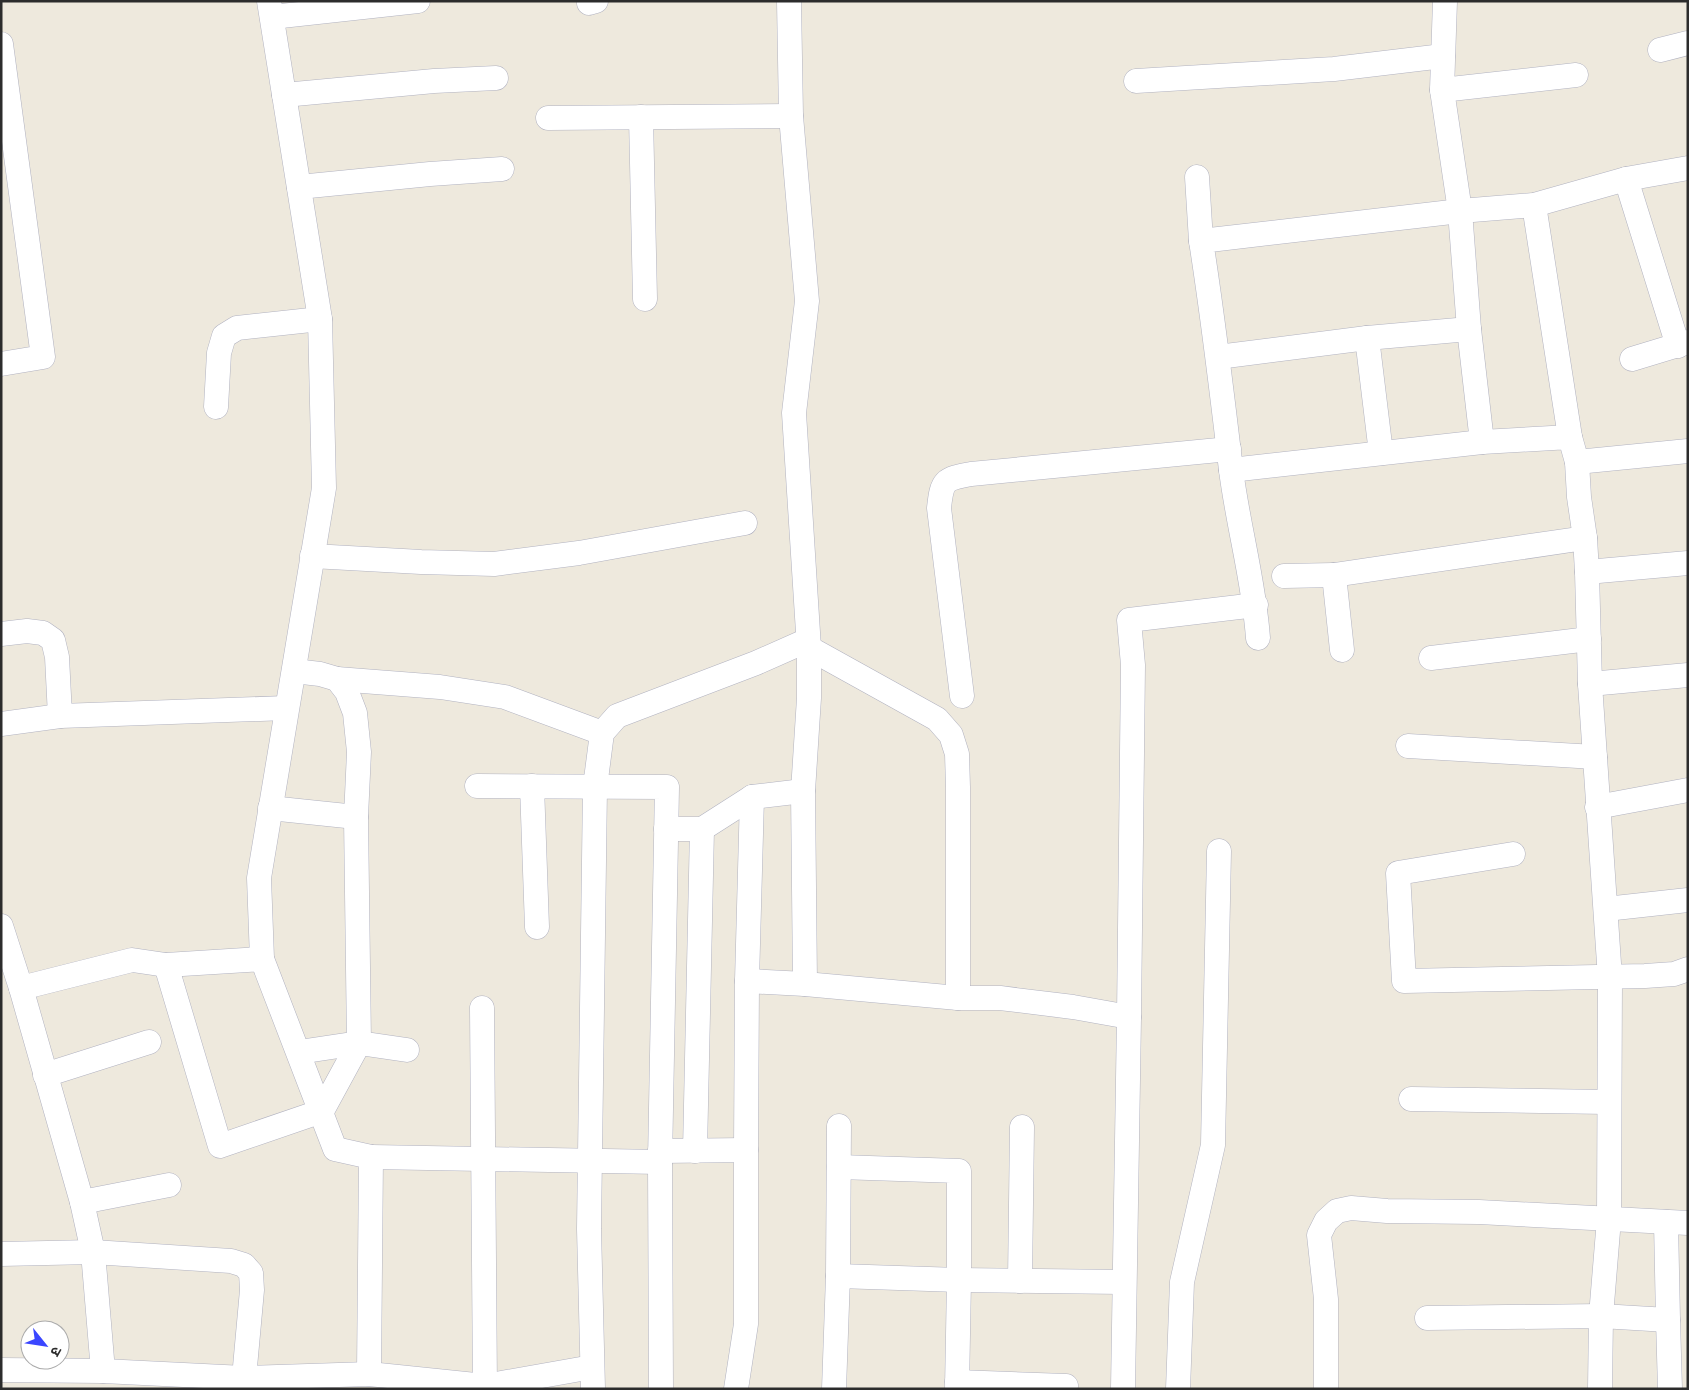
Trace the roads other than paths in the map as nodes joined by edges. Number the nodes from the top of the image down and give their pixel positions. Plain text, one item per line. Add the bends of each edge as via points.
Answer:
1 (418, 1) edge
2 (789, 1) edge
3 (1445, 1) edge
4 (270, 9) edge
5 (1688, 43) edge
6 (1, 44) edge
7 (1660, 50) dead end
8 (1443, 56) junction
9 (1576, 75) dead end
10 (496, 78) dead end
11 (1136, 81) dead end
12 (1442, 90) junction
13 (284, 95) junction
14 (791, 116) junction
15 (641, 117) junction
16 (548, 118) dead end
17 (1688, 168) edge
18 (502, 169) dead end
19 (1196, 176) dead end
20 (1626, 179) junction
21 (299, 187) junction
22 (1534, 204) junction
23 (1460, 211) junction
24 (1201, 241) junction
25 (645, 299) dead end
26 (320, 319) junction
27 (1469, 329) junction
28 (1367, 338) junction
29 (1683, 344) edge
30 (1218, 357) junction
31 (1632, 359) dead end
32 (1, 364) edge
33 (216, 407) dead end
34 (1570, 437) junction
35 (1482, 442) junction
36 (1688, 451) edge
37 (1381, 453) junction
38 (1230, 460) junction
39 (1577, 462) junction
40 (745, 523) dead end
41 (1585, 538) junction
42 (312, 556) junction
43 (1688, 563) edge
44 (1587, 572) junction
45 (1334, 575) junction
46 (1284, 576) dead end
47 (1256, 605) junction
48 (1, 634) edge
49 (1258, 638) dead end
50 (1589, 639) junction
51 (809, 644) junction
52 (1342, 650) dead end
53 (1431, 658) dead end
54 (294, 671) junction
55 (1688, 674) edge
56 (336, 680) junction
57 (1590, 684) junction
58 (962, 696) dead end
59 (286, 708) junction
60 (60, 716) junction
61 (1, 724) edge
62 (602, 733) junction
63 (1408, 746) dead end
64 (1595, 757) junction
65 (477, 786) dead end
66 (532, 786) junction
67 (595, 787) junction
68 (1688, 790) edge
69 (803, 791) junction
70 (752, 797) junction
71 (1597, 806) junction
72 (270, 808) junction
73 (356, 817) junction
74 (666, 829) junction
75 (702, 830) junction
76 (1219, 851) dead end
77 (1513, 854) dead end
78 (1688, 900) edge
79 (1606, 909) junction
80 (1, 926) edge
81 (537, 927) dead end
82 (262, 959) junction
83 (166, 965) junction
84 (1688, 969) edge
85 (1610, 978) junction
86 (747, 982) junction
87 (805, 984) junction
88 (22, 988) junction
89 (958, 998) junction
90 (482, 1008) dead end
91 (1130, 1017) junction
92 (150, 1042) dead end
93 (359, 1043) junction
94 (407, 1050) dead end
95 (299, 1052) junction
96 (45, 1075) junction
97 (1411, 1099) dead end
98 (1608, 1102) junction
99 (322, 1110) junction
100 (839, 1126) dead end
101 (1022, 1127) dead end
102 (746, 1150) junction
103 (695, 1151) junction
104 (660, 1156) junction
105 (372, 1157) junction
106 (484, 1159) junction
107 (591, 1161) junction
108 (839, 1167) junction
109 (169, 1185) dead end
110 (82, 1202) junction
111 (1609, 1219) junction
112 (1677, 1223) edge
113 (93, 1252) junction
114 (1, 1254) edge
115 (838, 1276) junction
116 (959, 1280) junction
117 (1020, 1281) junction
118 (1124, 1282) junction
119 (1601, 1316) junction
120 (1427, 1318) dead end
121 (1668, 1320) junction
122 (103, 1371) junction
123 (369, 1374) junction
124 (5, 1376) edge
125 (244, 1378) junction
126 (592, 1378) edge
127 (957, 1386) edge
128 (1066, 1386) dead end
129 (485, 1387) edge
130 (738, 1388) edge
131 (661, 1389) edge
132 (834, 1389) edge
133 (1123, 1389) edge
134 (1178, 1389) edge
135 (1326, 1389) edge
136 (1600, 1389) edge
137 (1670, 1389) edge

1 - 4 street
2 - 14 street
3 - 8 street
4 - 13 street
5 - 7 street
6 - 32 street via 43,357
8 - 11 street via 1334,68
8 - 12 street
9 - 12 street
10 - 13 street
12 - 23 street
13 - 21 street
14 - 15 street
14 - 51 street via 807,301 794,413
15 - 16 street
15 - 25 street
17 - 20 street
18 - 21 street
19 - 24 street
20 - 22 street
20 - 29 street
21 - 26 street
22 - 23 street
22 - 34 street
23 - 24 street
23 - 27 street
24 - 30 street
26 - 33 street via 237,328 224,336 219,353
26 - 42 street via 324,488
27 - 28 street
27 - 35 street
28 - 30 street
28 - 37 street
29 - 31 street
30 - 38 street
34 - 35 street
34 - 39 street
35 - 37 street
36 - 39 street
37 - 38 street
38 - 47 street
38 - 58 street via 971,474 950,478 941,490 939,508
39 - 41 street via 1578,497
40 - 42 street via 579,553 494,564
41 - 44 street
41 - 45 street
42 - 54 street
43 - 44 street
44 - 50 street
45 - 46 street
45 - 52 street
47 - 49 street
47 - 91 street via 1129,620 1133,665
48 - 60 street via 27,631 43,633 53,640
50 - 53 street
50 - 57 street
51 - 62 street via 617,716
51 - 69 street
51 - 89 street via 937,719 951,735 957,754 958,787
54 - 56 street via 320,674
54 - 59 street
55 - 57 street
56 - 62 street via 440,687 506,697
56 - 73 street via 347,692 355,713 359,752
57 - 64 street
59 - 60 street
59 - 72 street
60 - 61 street
62 - 67 street
63 - 64 street
64 - 71 street
65 - 66 street
66 - 67 street
66 - 81 street
67 - 74 street via 667,787
67 - 107 street
68 - 71 street
69 - 70 street
69 - 87 street
70 - 75 street
70 - 86 street
71 - 79 street
72 - 73 street
72 - 82 street via 259,878
73 - 93 street
74 - 75 street
74 - 104 street
75 - 103 street
76 - 134 street via 1213,1146 1182,1282
77 - 85 street via 1398,873 1404,981
78 - 79 street
79 - 85 street
80 - 88 street
82 - 83 street
82 - 95 street
83 - 88 street via 132,960
83 - 99 street via 220,1146
84 - 85 street via 1674,974
85 - 98 street
86 - 87 street
86 - 102 street
87 - 89 street
88 - 96 street
89 - 91 street via 1000,998
90 - 106 street
91 - 118 street
92 - 96 street
93 - 94 street
93 - 95 street
93 - 99 street
95 - 99 street
96 - 110 street
97 - 98 street
98 - 111 street
99 - 105 street via 335,1149
100 - 108 street
101 - 117 street
102 - 103 street
102 - 130 street via 746,1324
103 - 104 street
104 - 107 street
104 - 131 street
105 - 106 street
105 - 123 street
106 - 107 street
106 - 129 street
107 - 126 street
108 - 115 street
108 - 116 street via 959,1171
109 - 110 street
110 - 113 street
111 - 112 street
111 - 119 street
111 - 135 street via 1351,1208 1337,1211 1326,1221 1319,1235 1326,1299
112 - 121 street
113 - 114 street
113 - 122 street
113 - 125 street via 231,1261 244,1265 251,1274 252,1290
115 - 116 street
115 - 132 street
116 - 117 street
116 - 127 street
117 - 118 street
118 - 133 street
119 - 120 street
119 - 121 street
119 - 136 street
121 - 137 street
122 - 124 street
122 - 125 street
123 - 125 street
123 - 129 street
126 - 129 street
127 - 128 street

